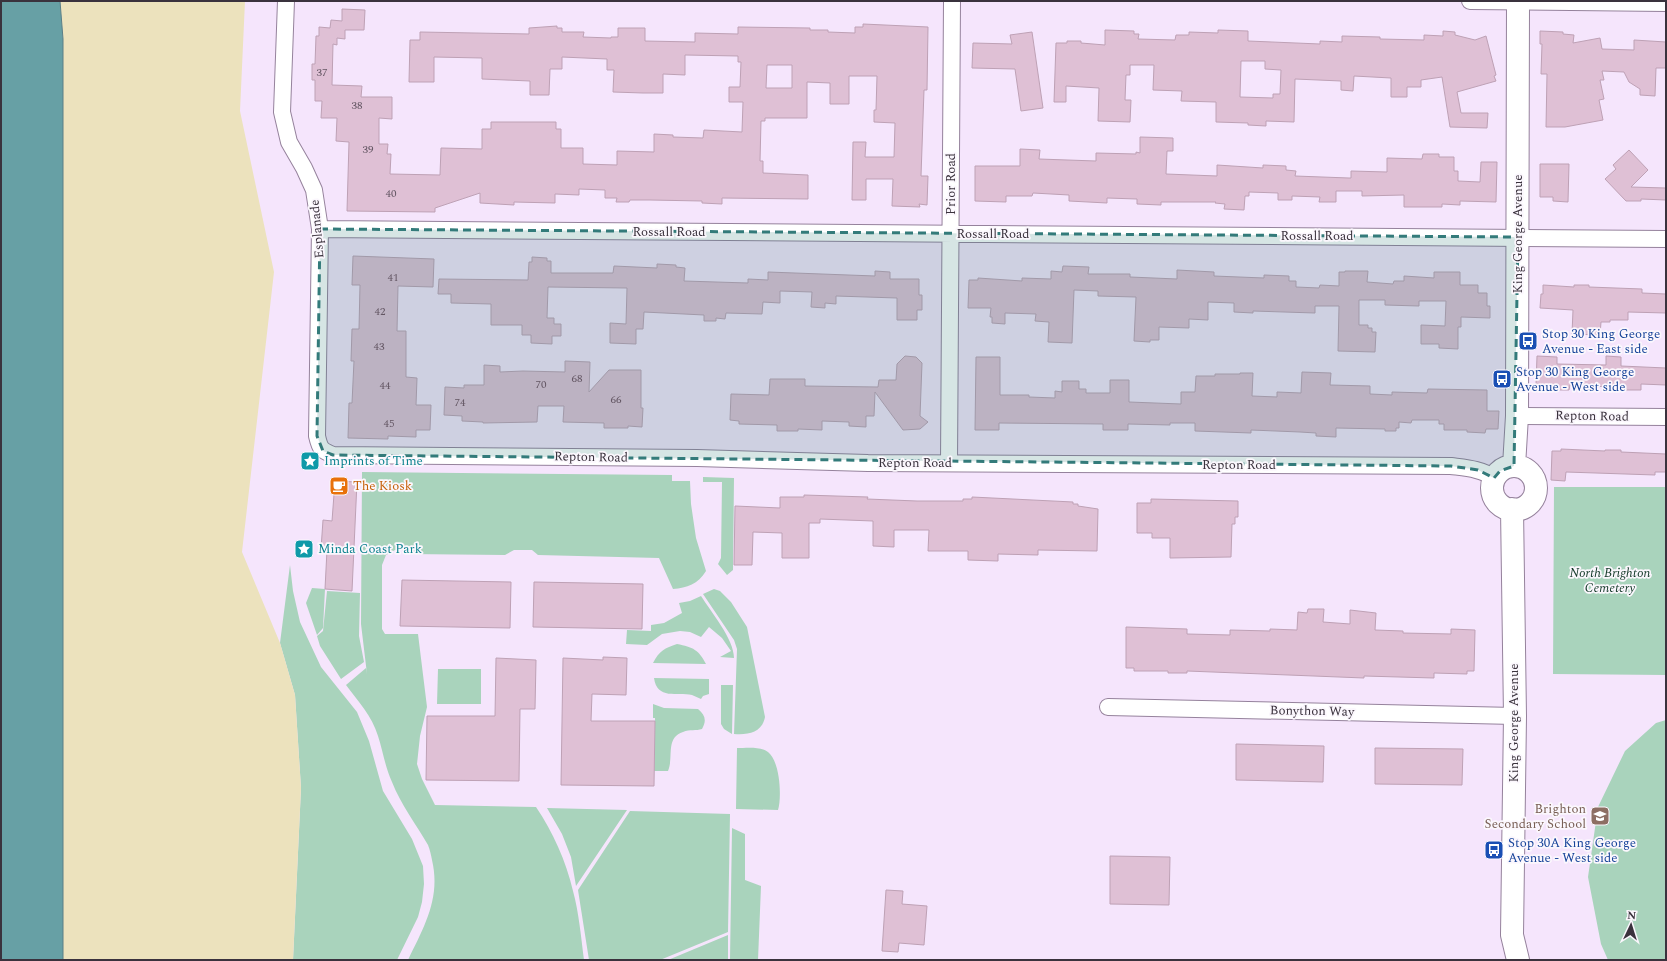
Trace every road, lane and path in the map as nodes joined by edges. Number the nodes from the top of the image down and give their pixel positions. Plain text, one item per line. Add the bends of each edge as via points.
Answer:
1 (286, 1) edge
2 (952, 1) edge
3 (1470, 1) edge
4 (1518, 1) edge
5 (1666, 3) edge
6 (320, 230) junction
7 (951, 234) junction
8 (1518, 237) junction
9 (1666, 239) edge
10 (1517, 416) junction
11 (1666, 417) edge
12 (333, 455) joint
13 (949, 463) junction
14 (1514, 466) junction
15 (1494, 478) junction
16 (1512, 509) junction
17 (1108, 707) dead end
18 (1515, 716) junction
19 (1518, 960) edge

1 - 6 street, Esplanade via 282,112 289,142 314,190
2 - 7 street, Prior Road
3 - 4 street
4 - 5 street
4 - 8 street, King George Avenue
6 - 7 street, Rossall Road
6 - 12 street, Esplanade via 317,436 323,451
7 - 8 street, Rossall Road
7 - 13 street, Prior Road
8 - 9 street, Rossall Road
8 - 10 street, King George Avenue
10 - 11 street, Repton Road
10 - 14 street, King George Avenue
12 - 13 street, Repton Road
13 - 15 street, Repton Road via 1451,466 1478,470
14 - 15 street via 1500,471
14 - 16 street via 1528,471 1536,484 1536,491 1523,508
15 - 16 street via 1492,486 1496,500 1501,506
16 - 18 street, King George Avenue
17 - 18 street, Bonython Way
18 - 19 street, King George Avenue via 1512,935

